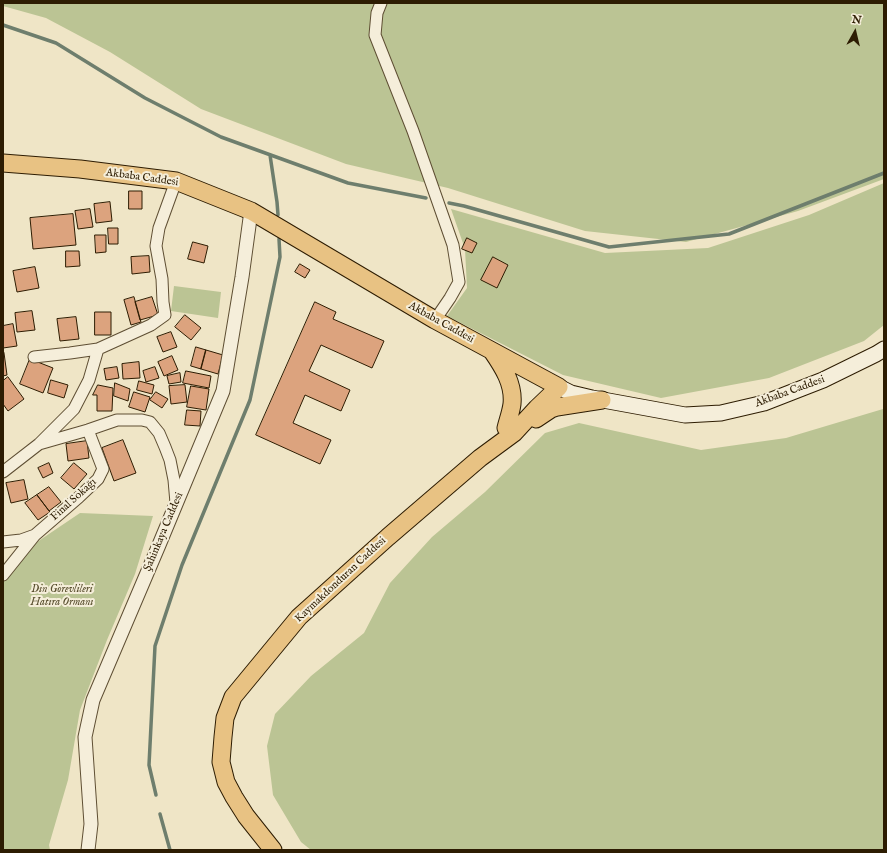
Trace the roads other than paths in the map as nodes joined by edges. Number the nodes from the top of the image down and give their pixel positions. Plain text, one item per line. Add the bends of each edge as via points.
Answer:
1 (381, 3) edge
2 (3, 163) edge
3 (176, 181) junction
4 (251, 211) junction
5 (435, 320) junction
6 (98, 349) junction
7 (884, 349) edge
8 (492, 351) junction
9 (34, 357) dead end
10 (553, 384) junction
11 (602, 400) junction
12 (88, 430) junction
13 (510, 430) junction
14 (39, 444) junction
15 (3, 472) edge
16 (176, 503) junction
17 (35, 534) junction
18 (3, 542) edge
19 (3, 575) edge
20 (88, 850) edge
21 (273, 850) edge

1 - 5 street via 377,13 375,35 413,131 453,245 458,282
2 - 3 main road, Akbaba Caddesi via 80,169
3 - 4 main road, Akbaba Caddesi
3 - 6 street via 156,246 165,315 150,325
4 - 5 main road, Akbaba Caddesi
4 - 16 street, Şahinkaya Caddesi via 223,392
5 - 8 main road, Akbaba Caddesi
6 - 9 street
6 - 14 street via 89,380 74,410
7 - 11 main road, Akbaba Caddesi via 823,380 764,403 721,413 685,415
8 - 10 main road, Akbaba Caddesi
8 - 13 main road via 507,376 512,392
10 - 11 main road, Akbaba Caddesi via 571,393
10 - 13 main road via 550,396
11 - 13 main road via 557,407
12 - 14 street
12 - 16 street via 118,420 150,422 159,433 165,447
12 - 17 street, Final Sokağı via 103,469 98,479
13 - 21 main road, Kaymakdonduran Caddesi via 299,617 233,697 225,718 223,737 221,762 226,782 246,816
14 - 15 street
16 - 20 street, Şahinkaya Caddesi via 93,700 85,737 91,824
17 - 18 street, Final Sokağı via 22,540
17 - 19 street

